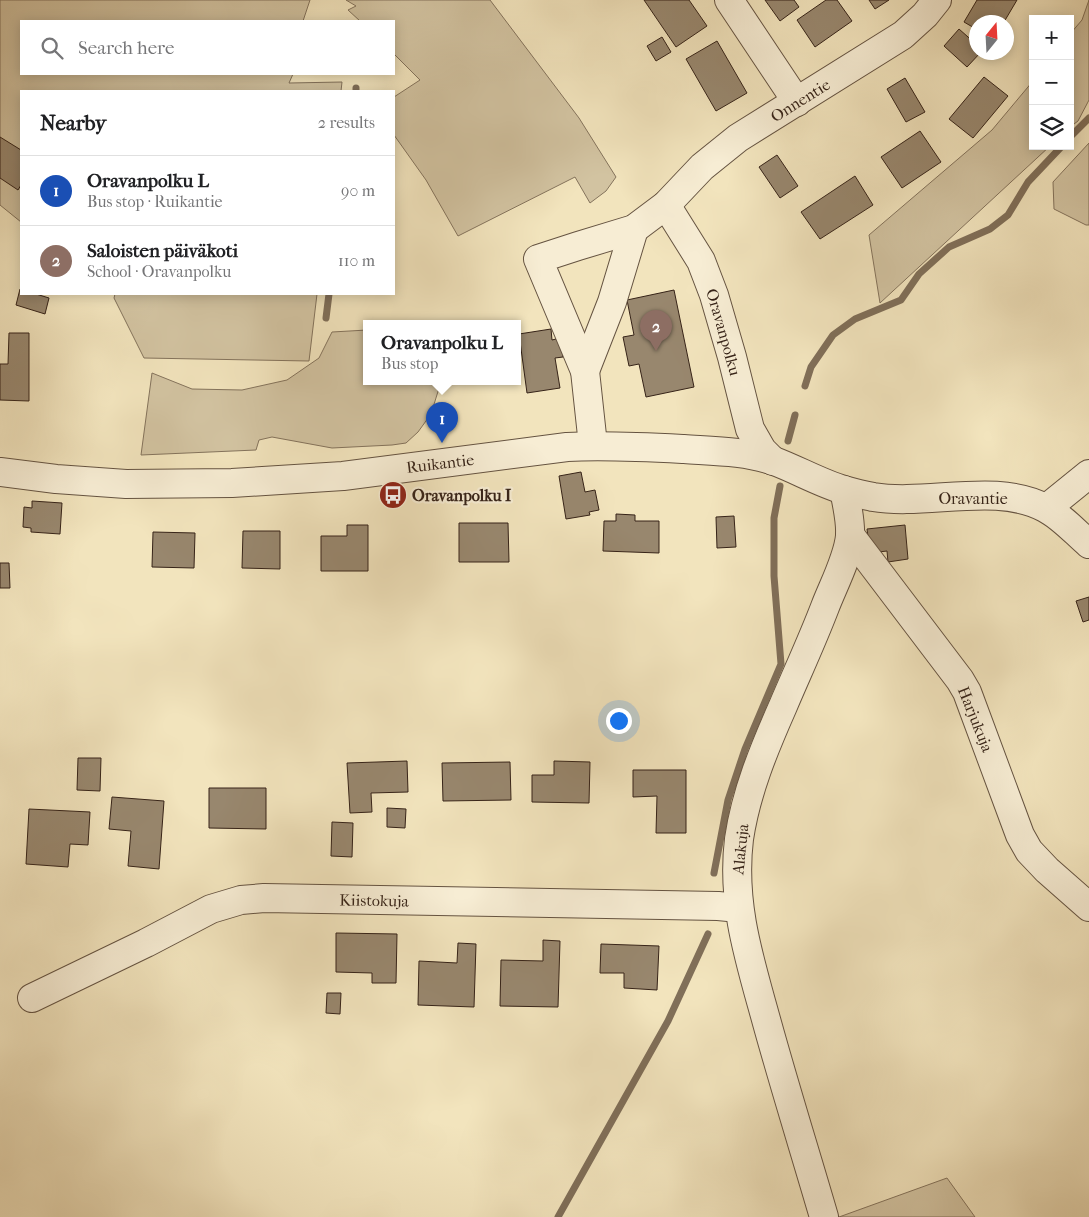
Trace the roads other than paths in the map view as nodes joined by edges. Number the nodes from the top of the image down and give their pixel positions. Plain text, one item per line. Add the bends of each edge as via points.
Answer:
1 (729, 0) edge
2 (937, 0) edge
3 (797, 102) junction
4 (666, 204) junction
5 (634, 229) junction
6 (585, 371) junction
7 (593, 446) junction
8 (773, 461) junction
9 (0, 472) edge
10 (1089, 474) edge
11 (844, 490) junction
12 (1047, 508) junction
13 (850, 535) junction
14 (1089, 544) edge
15 (1089, 907) edge
16 (739, 908) junction
17 (32, 998) dead end
18 (824, 1217) edge

1 - 3 street
2 - 3 street, Onnentie via 925,16 903,35
3 - 4 street, Onnentie via 725,148
4 - 5 street, Onnentie
4 - 8 street, Oravanpolku via 701,261 717,304 750,429 762,450
5 - 6 street via 612,302
5 - 6 street via 538,260
6 - 7 street
7 - 8 street, Ruikantie via 736,452
7 - 9 street, Ruikantie via 343,476 232,483 126,484
8 - 11 street, Ruikantie
10 - 12 street
11 - 12 street, Oravantie via 901,500 1009,497
11 - 13 street, Alakuja
12 - 14 street, Oravantie
13 - 15 street, Harjukuja via 967,692 1029,852
13 - 16 street, Alakuja via 846,555 751,784 739,839
16 - 17 street, Kiistokuja via 241,900 211,909
16 - 18 street, Alakuja via 745,942 789,1102

